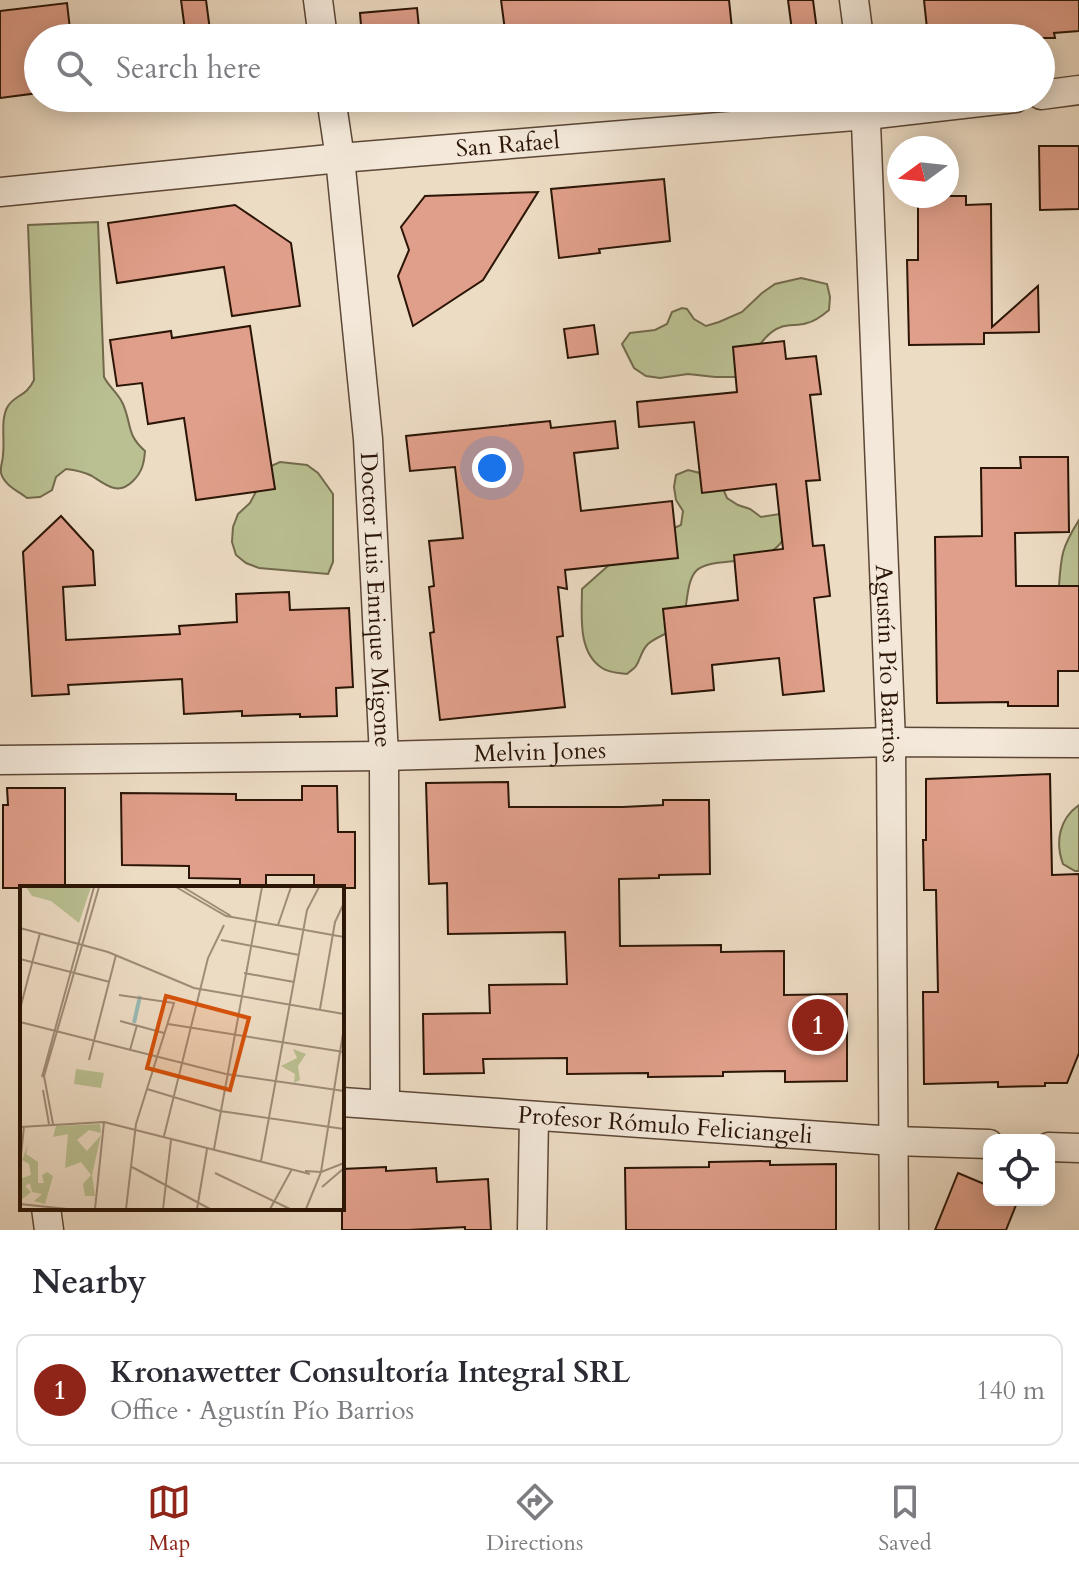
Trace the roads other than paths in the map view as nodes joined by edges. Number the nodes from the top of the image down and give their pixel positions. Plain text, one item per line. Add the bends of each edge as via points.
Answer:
1 (318, 0) edge
2 (854, 0) edge
3 (321, 24) edge
4 (857, 24) edge
5 (1079, 90) edge
6 (1055, 93) edge
7 (333, 112) edge
8 (814, 112) edge
9 (866, 112) edge
10 (340, 158) junction
11 (0, 192) edge
12 (891, 742) junction
13 (1079, 743) edge
14 (384, 756) junction
15 (0, 760) edge
16 (344, 1102) edge
17 (385, 1104) junction
18 (534, 1116) junction
19 (894, 1141) junction
20 (983, 1144) edge
21 (1055, 1147) edge
22 (1079, 1148) edge
23 (46, 1210) edge
24 (49, 1230) edge
25 (532, 1230) edge
26 (894, 1230) edge

1 - 3 street
2 - 4 street
5 - 6 street
7 - 10 street, Doctor Luis Enrique Migone
8 - 10 street, San Rafael
9 - 12 street, Agustín Pío Barrios
10 - 11 street, San Rafael
10 - 14 street, Doctor Luis Enrique Migone via 368,439
12 - 13 street, Melvin Jones
12 - 14 street, Melvin Jones
12 - 19 street, Agustín Pío Barrios
14 - 15 street, Melvin Jones
14 - 17 street, Doctor Luis Enrique Migone
16 - 17 street, Profesor Rómulo Feliciangeli
17 - 18 street, Profesor Rómulo Feliciangeli
18 - 19 street, Profesor Rómulo Feliciangeli
18 - 25 street
19 - 20 street, Profesor Rómulo Feliciangeli
19 - 26 street, Agustín Pío Barrios
21 - 22 street
23 - 24 street

